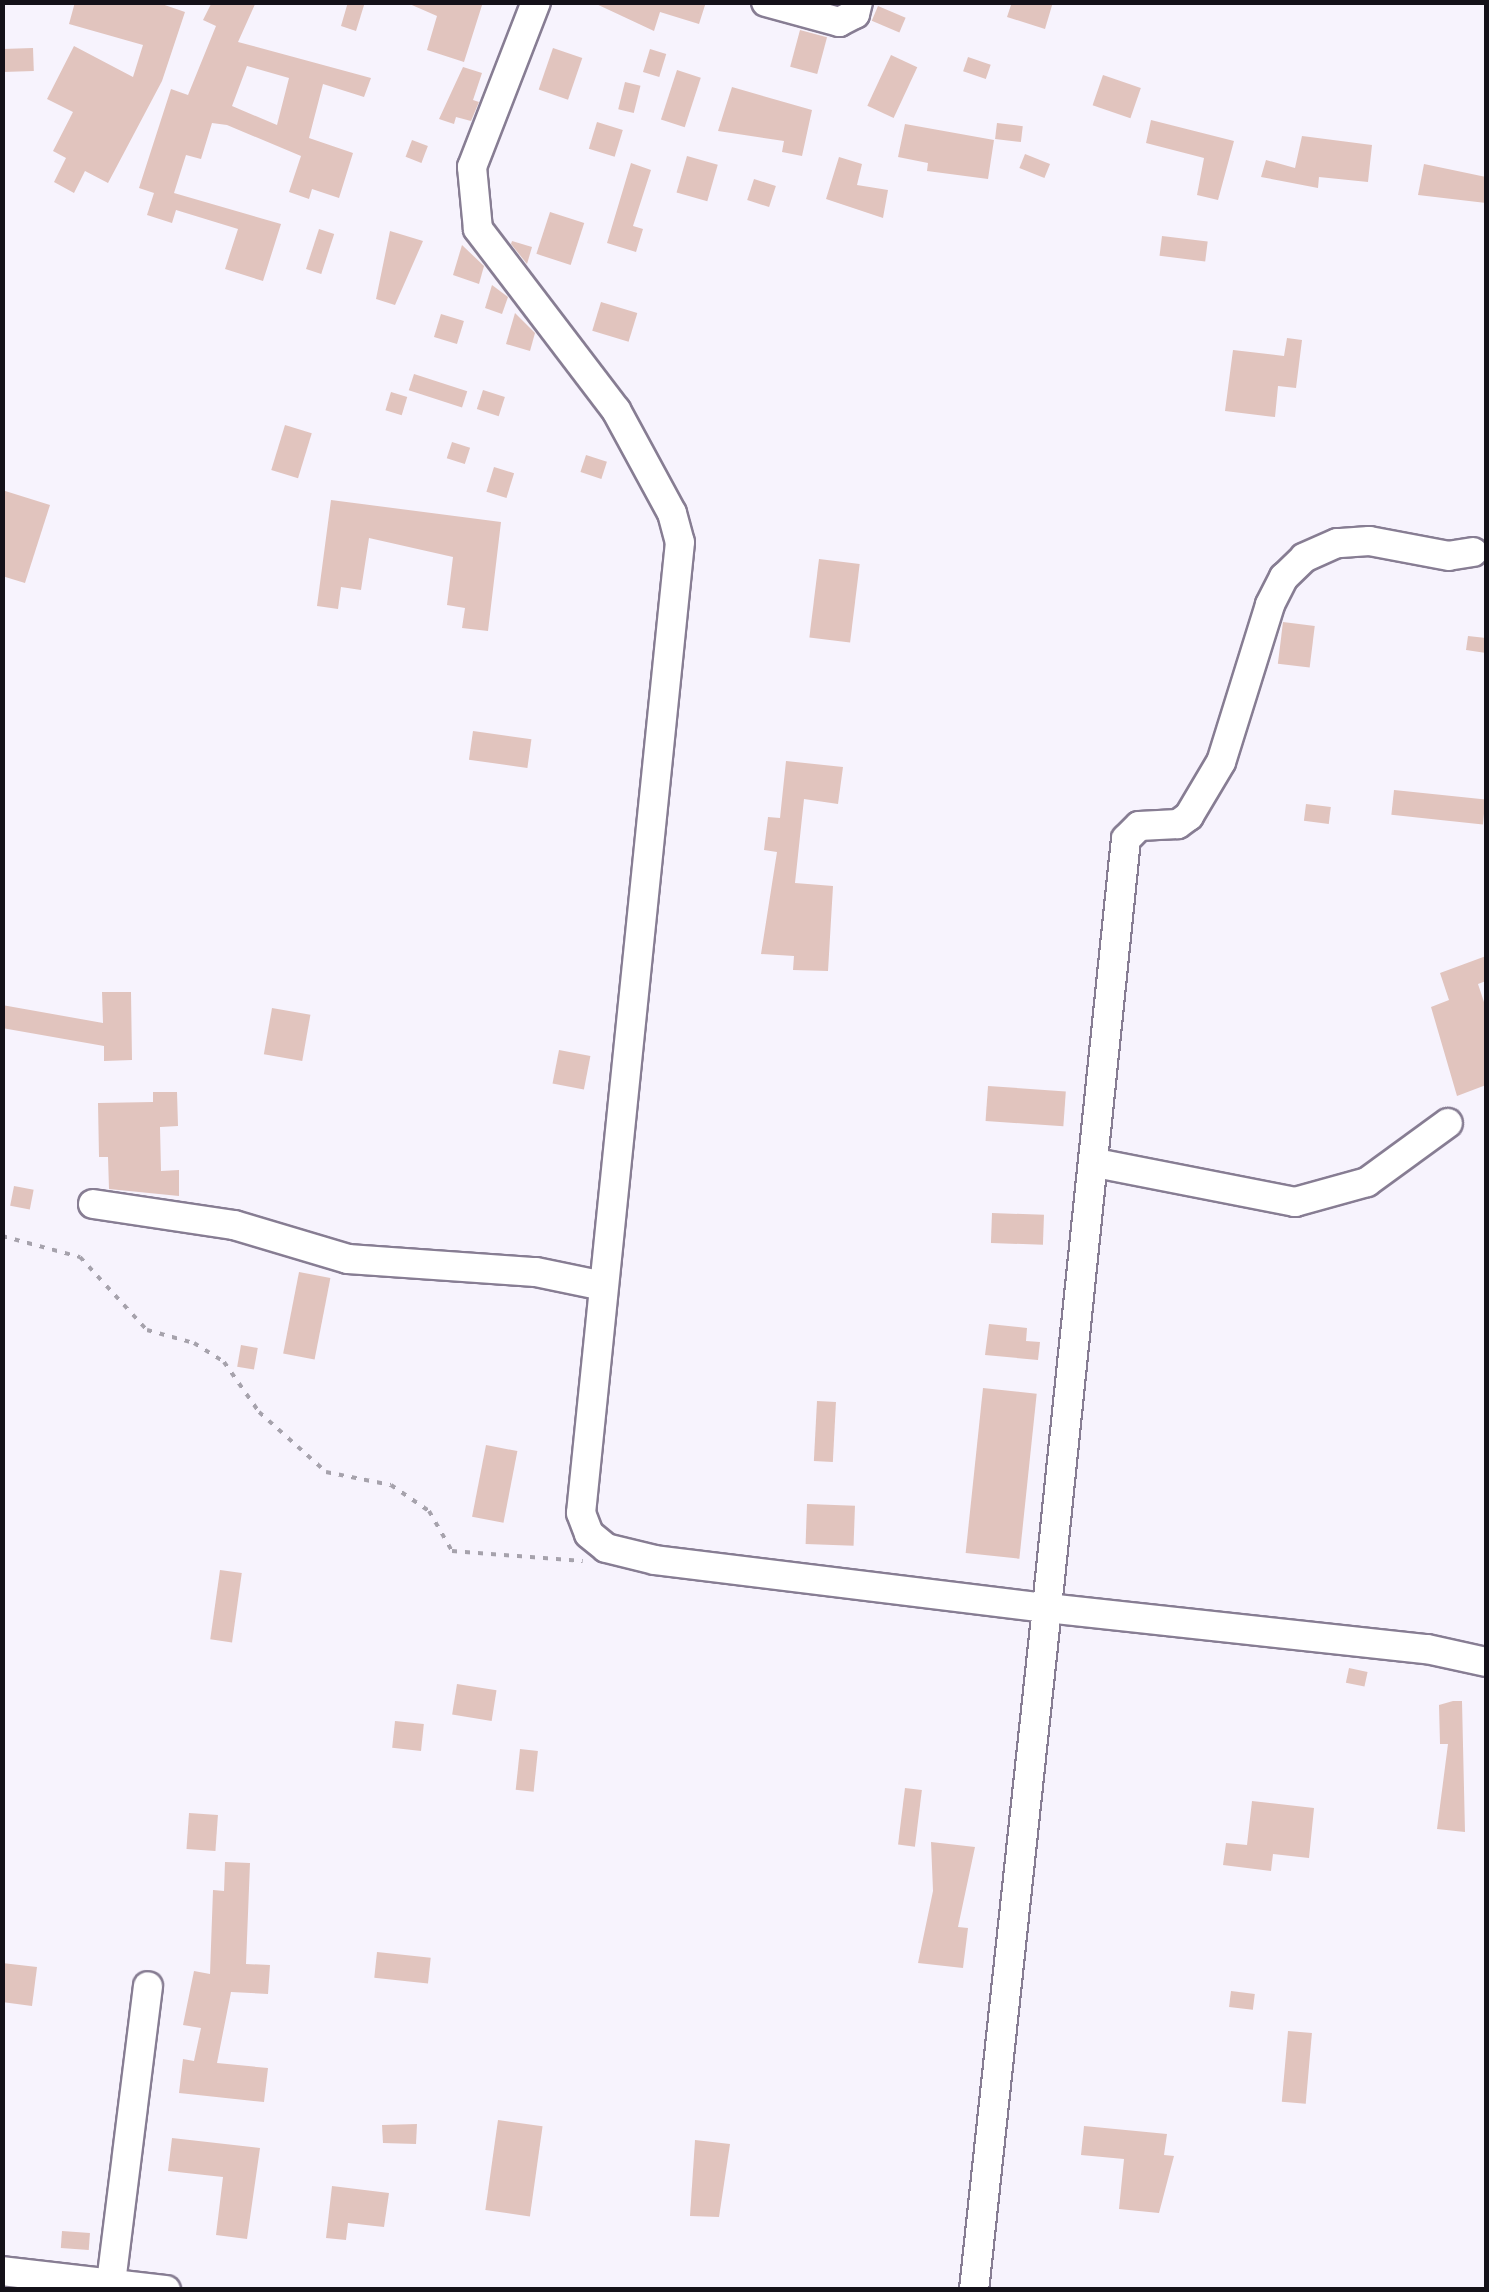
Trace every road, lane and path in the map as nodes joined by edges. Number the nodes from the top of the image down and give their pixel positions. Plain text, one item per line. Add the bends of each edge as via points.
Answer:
1 (536, 2) edge
2 (766, 2) edge
3 (858, 2) edge
4 (1473, 552) dead end
5 (1448, 1123) dead end
6 (1096, 1164) junction
7 (94, 1204) dead end
8 (2, 1236) edge
9 (599, 1285) junction
10 (592, 1561) dead end
11 (1047, 1608) junction
12 (1486, 1662) edge
13 (148, 1986) dead end
14 (2, 2271) edge
15 (110, 2283) junction
16 (166, 2290) edge
17 (974, 2290) edge

1 - 9 street via 472,167 478,229 616,410 672,513 680,542 658,807
2 - 3 street via 839,22 855,14
4 - 6 street via 1449,556 1337,543 1304,558 1284,577 1254,645 1221,762 1190,816 1178,824 1139,826 1126,838
5 - 6 street via 1367,1182 1295,1202
6 - 11 street
7 - 9 street via 234,1225 348,1259 536,1272
8 - 10 path via 80,1257 146,1330 194,1343 224,1362 259,1412 326,1472 391,1486 430,1511 452,1552
9 - 11 street via 580,1476 581,1513 589,1534 606,1548
11 - 12 street via 1427,1649
11 - 17 street
13 - 15 street
14 - 15 street
15 - 16 street

